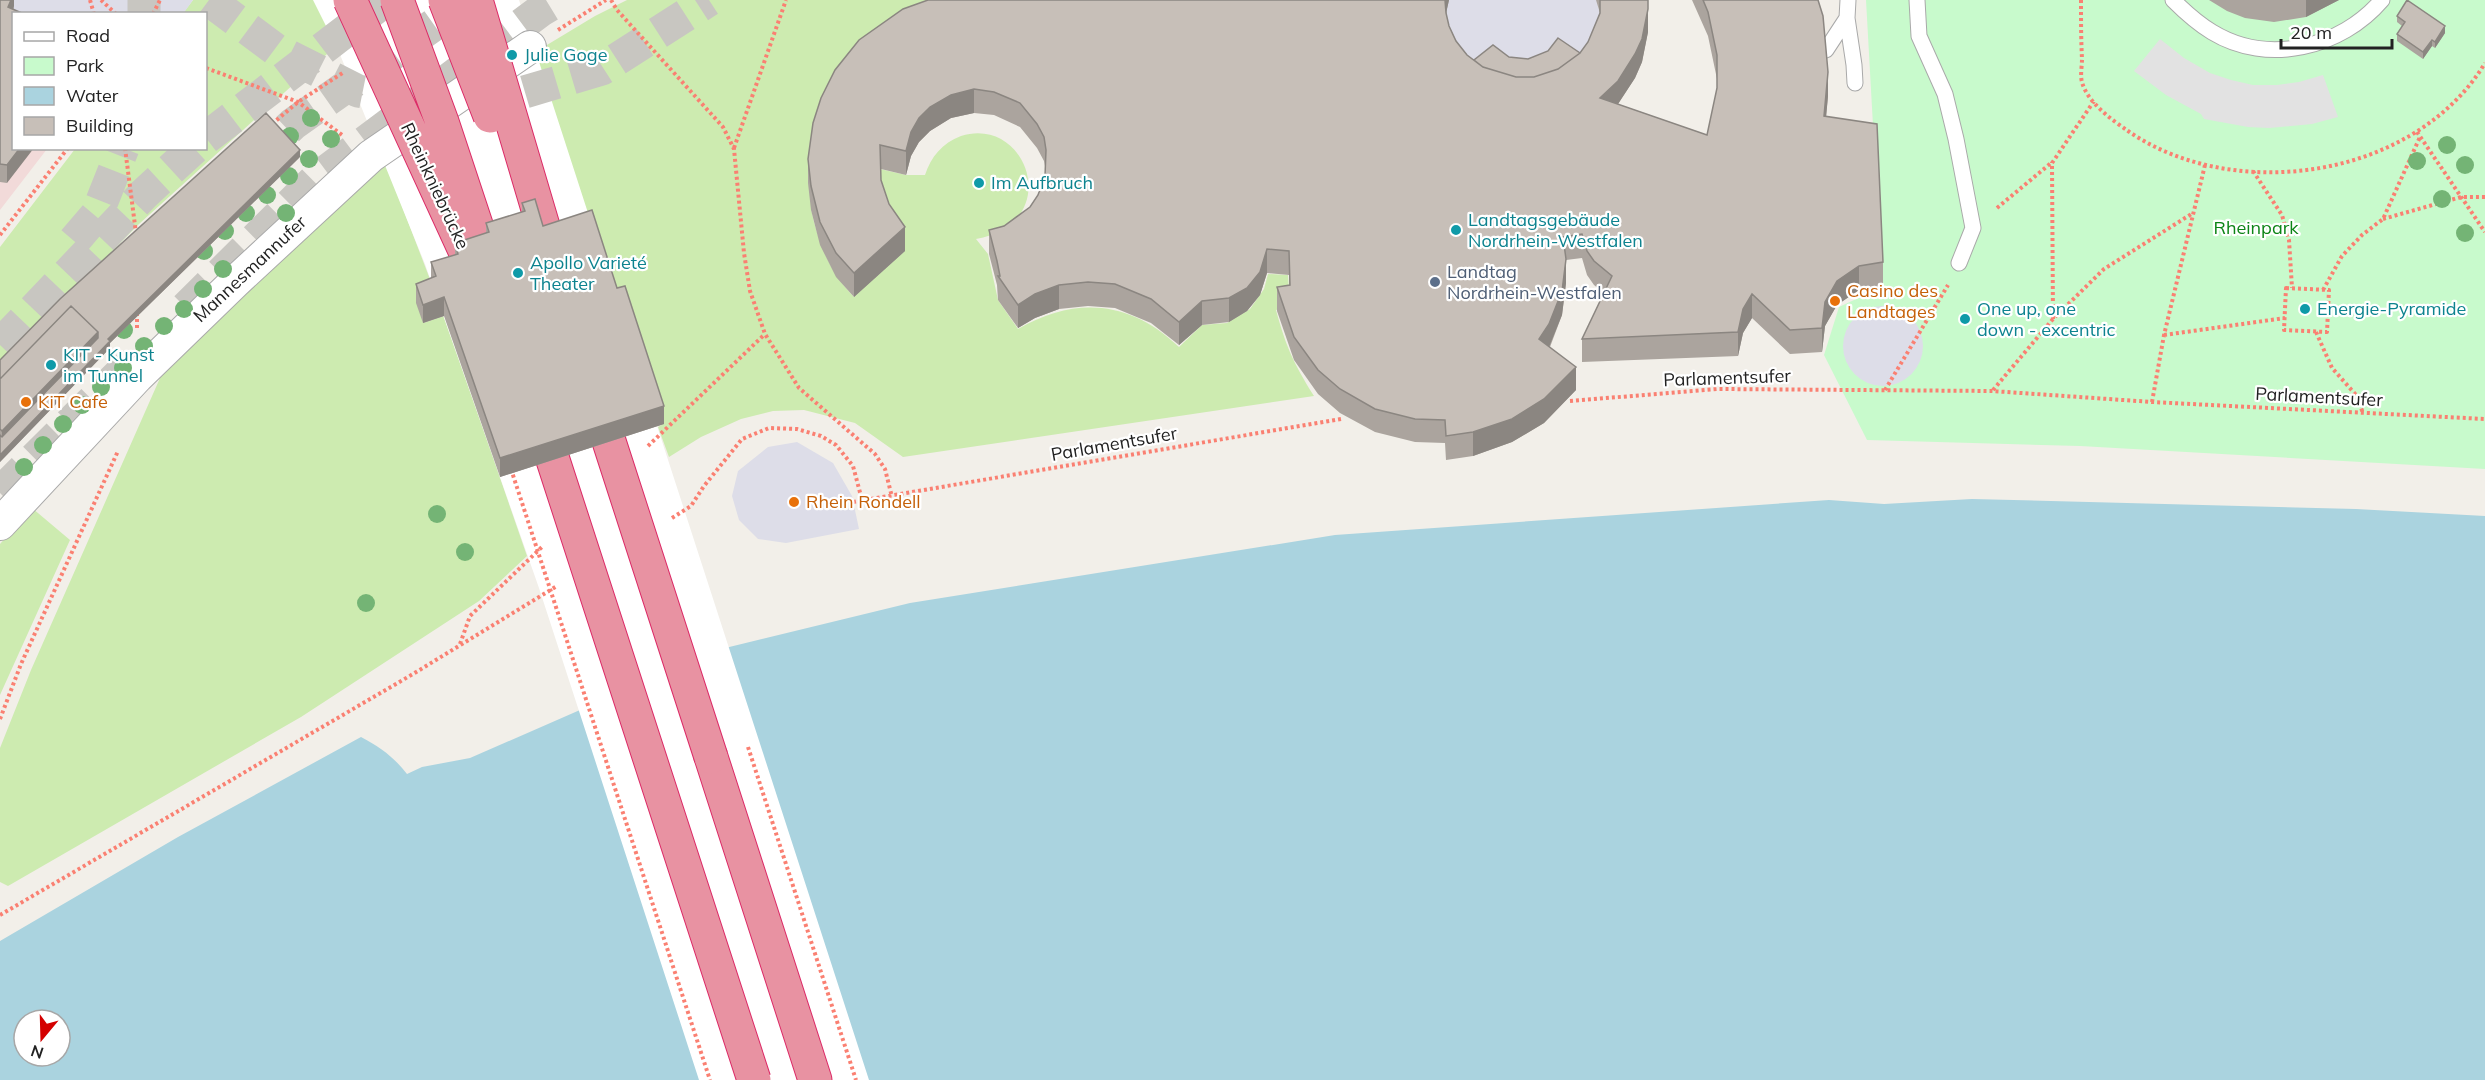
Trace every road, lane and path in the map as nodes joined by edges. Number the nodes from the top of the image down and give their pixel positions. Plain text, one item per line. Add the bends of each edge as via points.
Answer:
1 (101, 0) edge
2 (350, 0) edge
3 (397, 0) edge
4 (445, 0) edge
5 (476, 0) edge
6 (606, 0) edge
7 (611, 0) edge
8 (786, 0) edge
9 (1848, 0) edge
10 (1917, 0) edge
11 (2081, 0) edge
12 (2173, 0) edge
13 (2382, 0) edge
14 (114, 12) edge
15 (1846, 18) junction
16 (530, 47) joint
17 (1826, 50) edge
18 (2485, 63) edge
19 (207, 68) edge
20 (348, 70) dead end
21 (1854, 83) dead end
22 (298, 102) junction
23 (2094, 102) junction
24 (271, 125) edge
25 (2417, 132) junction
26 (2420, 137) junction
27 (734, 149) junction
28 (66, 150) edge
29 (125, 150) edge
30 (371, 156) junction
31 (2052, 163) junction
32 (2205, 165) junction
33 (2253, 171) junction
34 (2461, 197) junction
35 (2485, 197) edge
36 (2193, 213) junction
37 (2382, 219) junction
38 (1973, 228) junction
39 (146, 230) edge
40 (2485, 232) edge
41 (0, 235) edge
42 (1959, 263) joint
43 (2292, 288) junction
44 (2323, 290) junction
45 (137, 307) edge
46 (2285, 318) junction
47 (2054, 319) junction
48 (2316, 332) junction
49 (2164, 335) junction
50 (586, 373) edge
51 (137, 376) junction
52 (1885, 390) junction
53 (1992, 391) junction
54 (530, 393) edge
55 (1570, 401) edge
56 (2152, 402) junction
57 (2363, 413) junction
58 (1341, 419) edge
59 (2485, 419) edge
60 (120, 446) dead end
61 (509, 463) edge
62 (892, 497) junction
63 (862, 501) junction
64 (853, 502) dead end
65 (671, 518) dead end
66 (0, 524) edge
67 (560, 584) dead end
68 (0, 719) edge
69 (0, 915) edge
70 (710, 1080) edge
71 (754, 1080) edge
72 (815, 1080) edge

1 - 14 path
2 - 3 highway, Rheinkniebrücke, bridge via 498,310 442,122
4 - 5 highway, bridge via 553,273
6 - 16 path
7 - 27 path via 723,127
8 - 27 path
9 - 15 lane
10 - 38 lane via 1919,36 1945,94
11 - 23 path via 2082,82
12 - 13 lane via 2192,19 2238,44 2290,49 2316,45 2340,35
15 - 17 lane
15 - 21 lane
16 - 30 street, Mannesmannufer
18 - 25 path via 2447,108
19 - 22 path
20 - 22 path
22 - 24 path
22 - 30 path
23 - 31 path
23 - 32 path via 2138,138 2176,157
25 - 26 path
25 - 33 path via 2379,153 2351,161 2286,173
26 - 34 path
26 - 37 path
27 - 62 path via 750,291 765,334 799,388 875,454 885,469
28 - 41 path
29 - 39 path via 137,238
30 - 51 street, Mannesmannufer
31 - 38 path
31 - 47 path
32 - 33 path
32 - 36 path
33 - 43 path via 2282,215 2289,240
34 - 35 path
34 - 37 path
34 - 40 path
36 - 47 path via 2104,269
36 - 49 path
37 - 44 path via 2342,256
38 - 42 lane
42 - 52 path
43 - 44 path
43 - 46 path via 2286,288
44 - 48 path via 2329,290 2327,332
45 - 51 path
46 - 48 path via 2284,330
46 - 49 path
47 - 53 path
48 - 57 path via 2332,368 2356,395
49 - 56 path
50 - 72 highway, bridge
51 - 66 street, Mannesmannufer
52 - 53 path, Parlamentsufer
52 - 55 path, Parlamentsufer via 1718,389
53 - 56 path, Parlamentsufer
54 - 71 highway, bridge
56 - 57 path, Parlamentsufer
57 - 59 path, Parlamentsufer
58 - 62 path, Parlamentsufer
60 - 68 path
61 - 70 path, bridge
62 - 63 path, Parlamentsufer
63 - 64 path, Parlamentsufer
63 - 65 path via 853,466 837,446 797,429 769,428 742,439 691,506
67 - 69 path via 413,675

